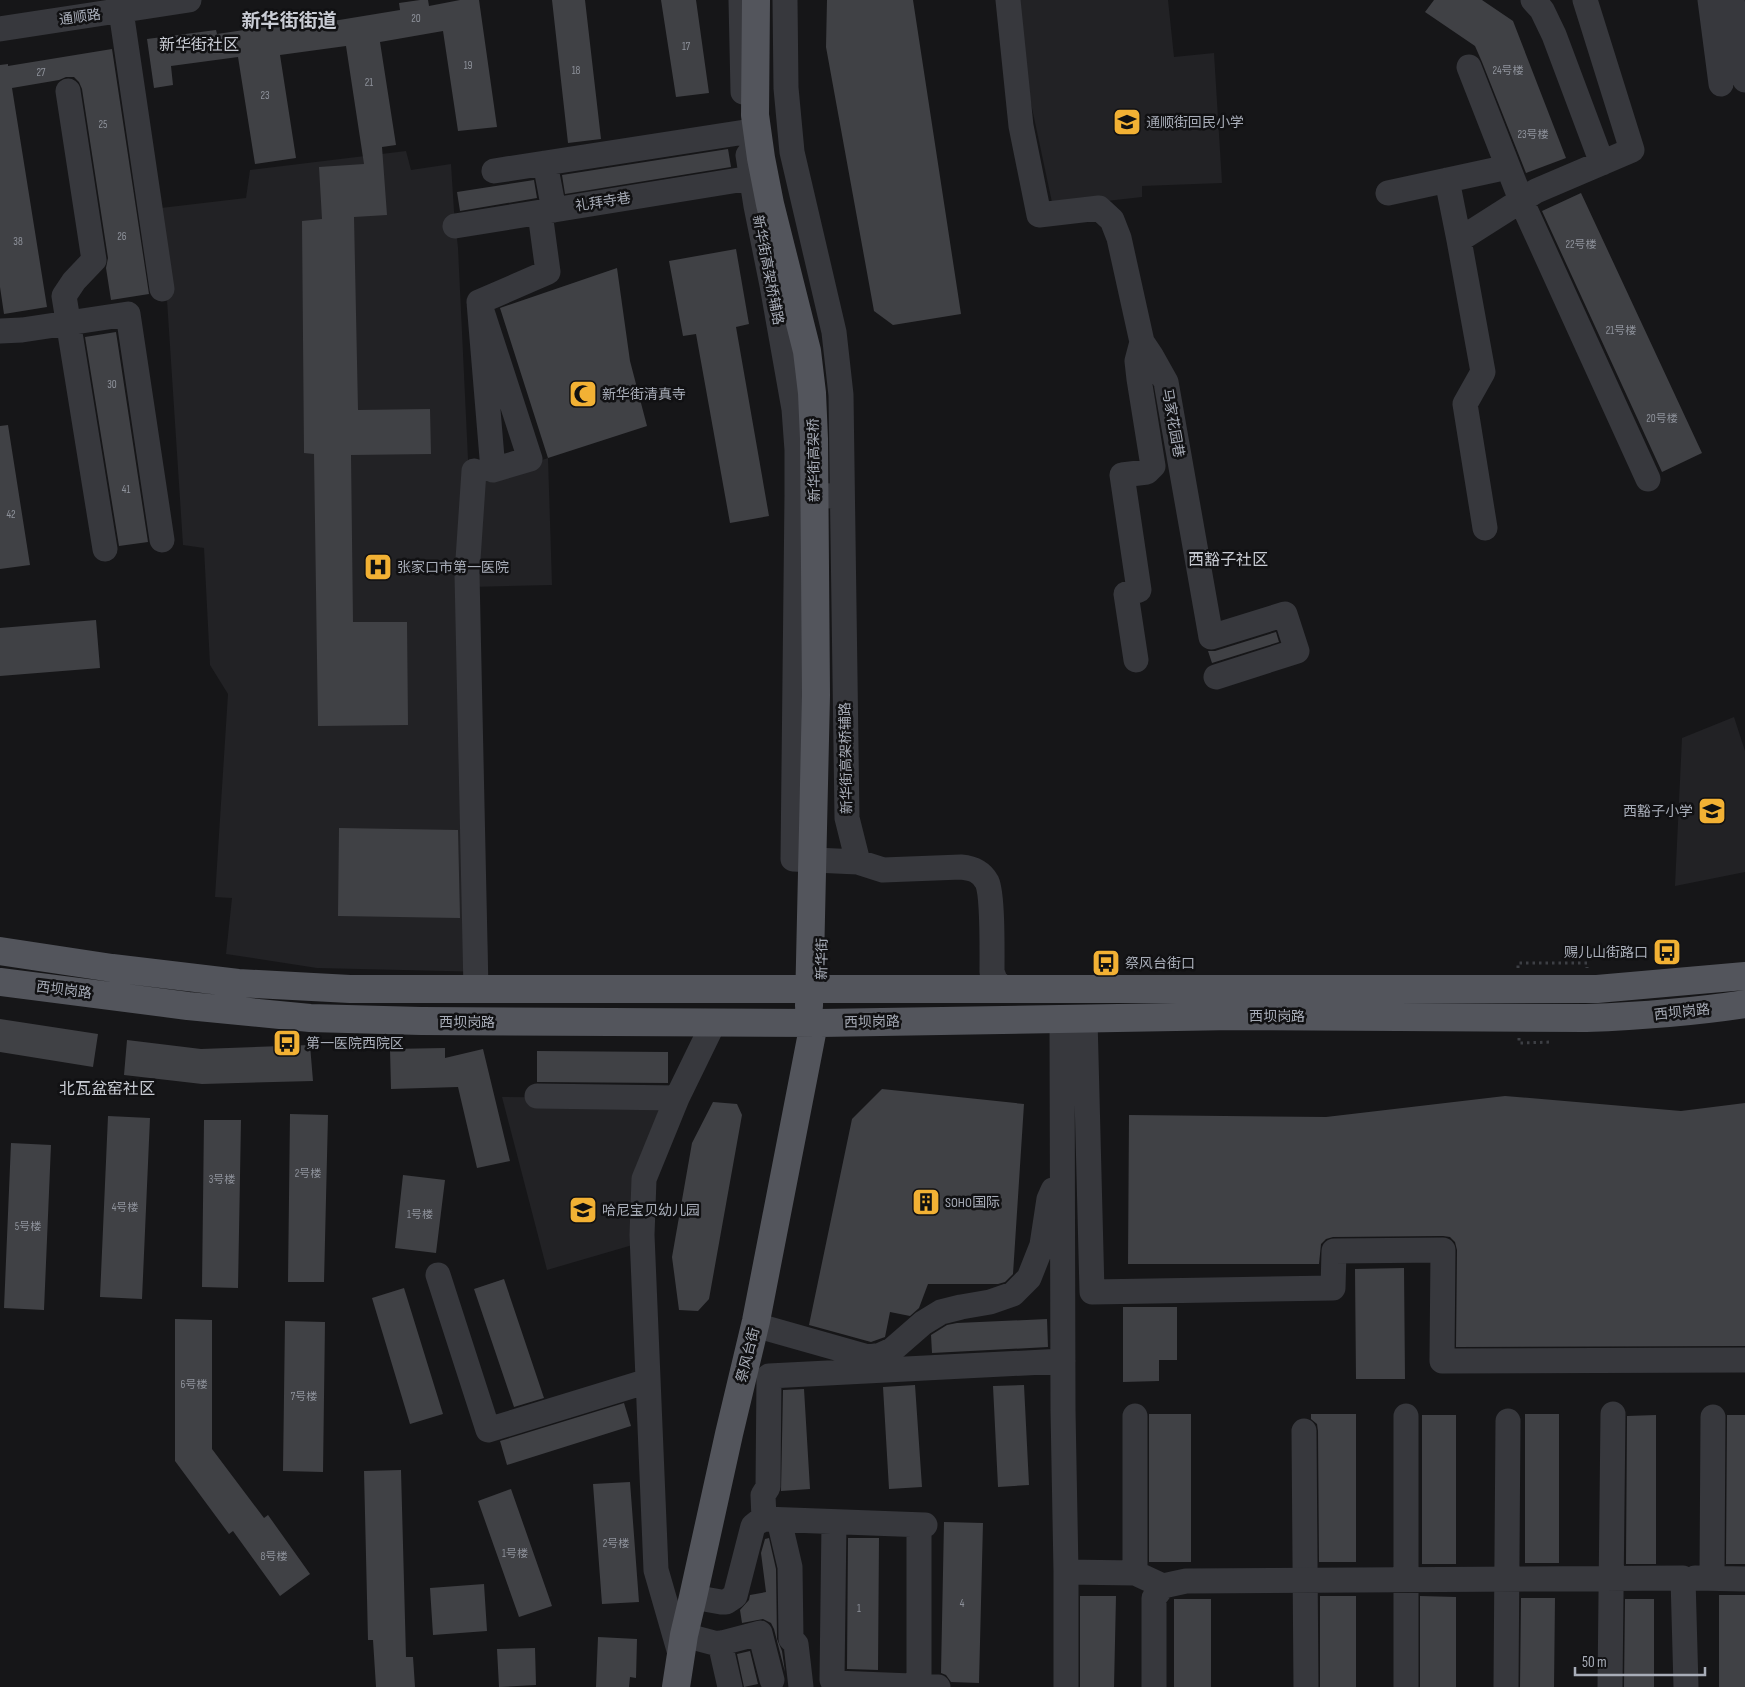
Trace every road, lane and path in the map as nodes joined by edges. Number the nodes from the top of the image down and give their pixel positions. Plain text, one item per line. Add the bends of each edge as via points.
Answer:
1 (189, 0) edge
2 (741, 0) edge
3 (756, 0) edge
4 (768, 0) edge
5 (785, 0) edge
6 (1008, 0) edge
7 (1533, 0) edge
8 (1585, 0) edge
9 (1710, 0) edge
10 (1732, 0) edge
11 (101, 6) edge
12 (0, 14) edge
13 (0, 29) edge
14 (761, 30) junction
15 (1469, 67) dead end
16 (1745, 80) edge
17 (1721, 84) dead end
18 (68, 91) dead end
19 (746, 132) junction
20 (545, 163) junction
21 (1602, 163) junction
22 (1508, 167) junction
23 (494, 171) dead end
24 (751, 178) junction
25 (1447, 180) junction
26 (1388, 192) dead end
27 (1521, 200) junction
28 (547, 212) junction
29 (456, 226) dead end
30 (1459, 240) junction
31 (162, 289) dead end
32 (479, 302) junction
33 (67, 323) junction
34 (0, 331) edge
35 (1142, 342) junction
36 (474, 471) dead end
37 (1648, 479) dead end
38 (797, 495) junction
39 (842, 496) junction
40 (1485, 528) dead end
41 (162, 540) dead end
42 (104, 549) dead end
43 (1136, 660) dead end
44 (1216, 677) dead end
45 (858, 862) junction
46 (817, 896) joint
47 (0, 951) edge
48 (1518, 963) dead end
49 (1587, 963) dead end
50 (1745, 976) edge
51 (0, 982) edge
52 (815, 988) junction
53 (1003, 988) junction
54 (476, 990) junction
55 (1745, 1004) edge
56 (1074, 1018) junction
57 (714, 1022) junction
58 (814, 1023) junction
59 (536, 1096) dead end
60 (677, 1098) junction
61 (1063, 1167) junction
62 (438, 1275) dead end
63 (755, 1326) junction
64 (1745, 1360) edge
65 (1063, 1361) junction
66 (648, 1381) junction
67 (1612, 1414) dead end
68 (1135, 1416) dead end
69 (1406, 1416) dead end
70 (1713, 1416) dead end
71 (1508, 1421) dead end
72 (1304, 1431) dead end
73 (771, 1520) junction
74 (834, 1522) junction
75 (1066, 1572) junction
76 (1135, 1573) junction
77 (1611, 1578) junction
78 (1683, 1578) junction
79 (1712, 1578) junction
80 (1506, 1579) junction
81 (1745, 1579) edge
82 (1305, 1580) junction
83 (1406, 1580) junction
84 (1163, 1586) junction
85 (692, 1597) junction
86 (720, 1644) junction
87 (682, 1646) junction
88 (772, 1680) dead end
89 (835, 1685) edge
90 (676, 1687) edge
91 (730, 1687) edge
92 (801, 1687) edge
93 (925, 1687) edge
94 (1066, 1687) edge
95 (1154, 1687) edge
96 (1306, 1687) edge
97 (1406, 1687) edge
98 (1506, 1687) edge
99 (1610, 1687) edge
100 (1686, 1687) edge

1 - 11 street, 通顺路
2 - 19 street, 新华街高架桥辅路
3 - 14 main road
4 - 14 main road
5 - 39 street, 新华街高架桥辅路 via 786,88 792,152 834,332 840,386
6 - 35 street, 马家花园巷 via 1021,126 1039,215 1099,208 1112,220
7 - 21 street via 1542,10 1554,35
8 - 21 street via 1632,150
9 - 17 street
10 - 16 street
11 - 12 street, 通顺路
11 - 13 street, 通顺路
11 - 31 street
14 - 46 main road, 新华街高架桥 via 755,115 761,158 806,351 812,393
15 - 22 street
18 - 33 street via 94,260 64,296
19 - 20 street
19 - 24 street, 新华街高架桥辅路
20 - 23 street
20 - 28 street
21 - 27 street
22 - 25 street
22 - 27 street
24 - 28 street, 礼拜寺巷
24 - 38 street, 新华街高架桥辅路 via 794,409 798,450
25 - 26 street
25 - 30 street
27 - 30 street
27 - 37 street
28 - 29 street, 礼拜寺巷
28 - 32 street via 548,272
30 - 40 street via 1482,372 1465,404
32 - 32 street via 530,459 493,470 480,312
33 - 34 street
33 - 41 street via 128,314
33 - 42 street
35 - 43 street via 1137,361 1153,466 1147,472 1122,475 1139,590 1126,594
35 - 44 street, 马家花园巷 via 1166,382 1211,636 1285,614 1297,651
36 - 54 street via 467,574
38 - 39 street
38 - 45 street, 新华街高架桥辅路 via 793,859
39 - 45 street, 新华街高架桥辅路 via 847,818
45 - 53 street via 883,870 974,868 987,882 992,972
46 - 52 main road, 新华街
47 - 54 main road, 西坝岗路 via 238,984
48 - 49 path
50 - 53 main road, 西坝岗路 via 1597,989
51 - 57 main road, 西坝岗路 via 310,1018 421,1022
52 - 53 main road, 西坝岗路
52 - 54 main road, 西坝岗路
52 - 58 main road, 新华街
55 - 56 main road, 西坝岗路 via 1694,1012 1586,1018
56 - 58 main road, 西坝岗路
56 - 61 street
56 - 64 street via 1092,1292 1333,1288 1334,1251 1443,1250 1442,1361
57 - 58 main road, 西坝岗路
57 - 60 street
58 - 63 main road, 祭风台街
59 - 60 street
60 - 66 street via 644,1179 642,1236
61 - 63 street via 1049,1199 1042,1244 1029,1278 1014,1294 941,1312 892,1350 868,1357
61 - 65 street
62 - 66 street via 488,1430
63 - 85 main road, 祭风台街
65 - 73 street via 769,1376 768,1487 763,1495
65 - 75 street
66 - 87 street via 656,1570
67 - 77 street
68 - 76 street
69 - 83 street
70 - 79 street
71 - 80 street
72 - 82 street
73 - 74 street
73 - 85 street via 753,1526 735,1596 726,1602
73 - 92 street via 790,1567 791,1639 796,1644
74 - 89 street via 832,1680
74 - 93 street via 922,1525
75 - 76 street
75 - 94 street
76 - 84 street
77 - 78 street
77 - 80 street
77 - 99 street
78 - 79 street
78 - 100 street
79 - 81 street
80 - 83 street
80 - 98 street
82 - 83 street
82 - 84 street via 1186,1581
82 - 96 street
83 - 97 street
84 - 95 street via 1154,1598
85 - 87 main road, 祭风台街
86 - 87 street
86 - 88 street via 760,1633
86 - 91 street
87 - 90 main road, 祭风台街
89 - 93 street

